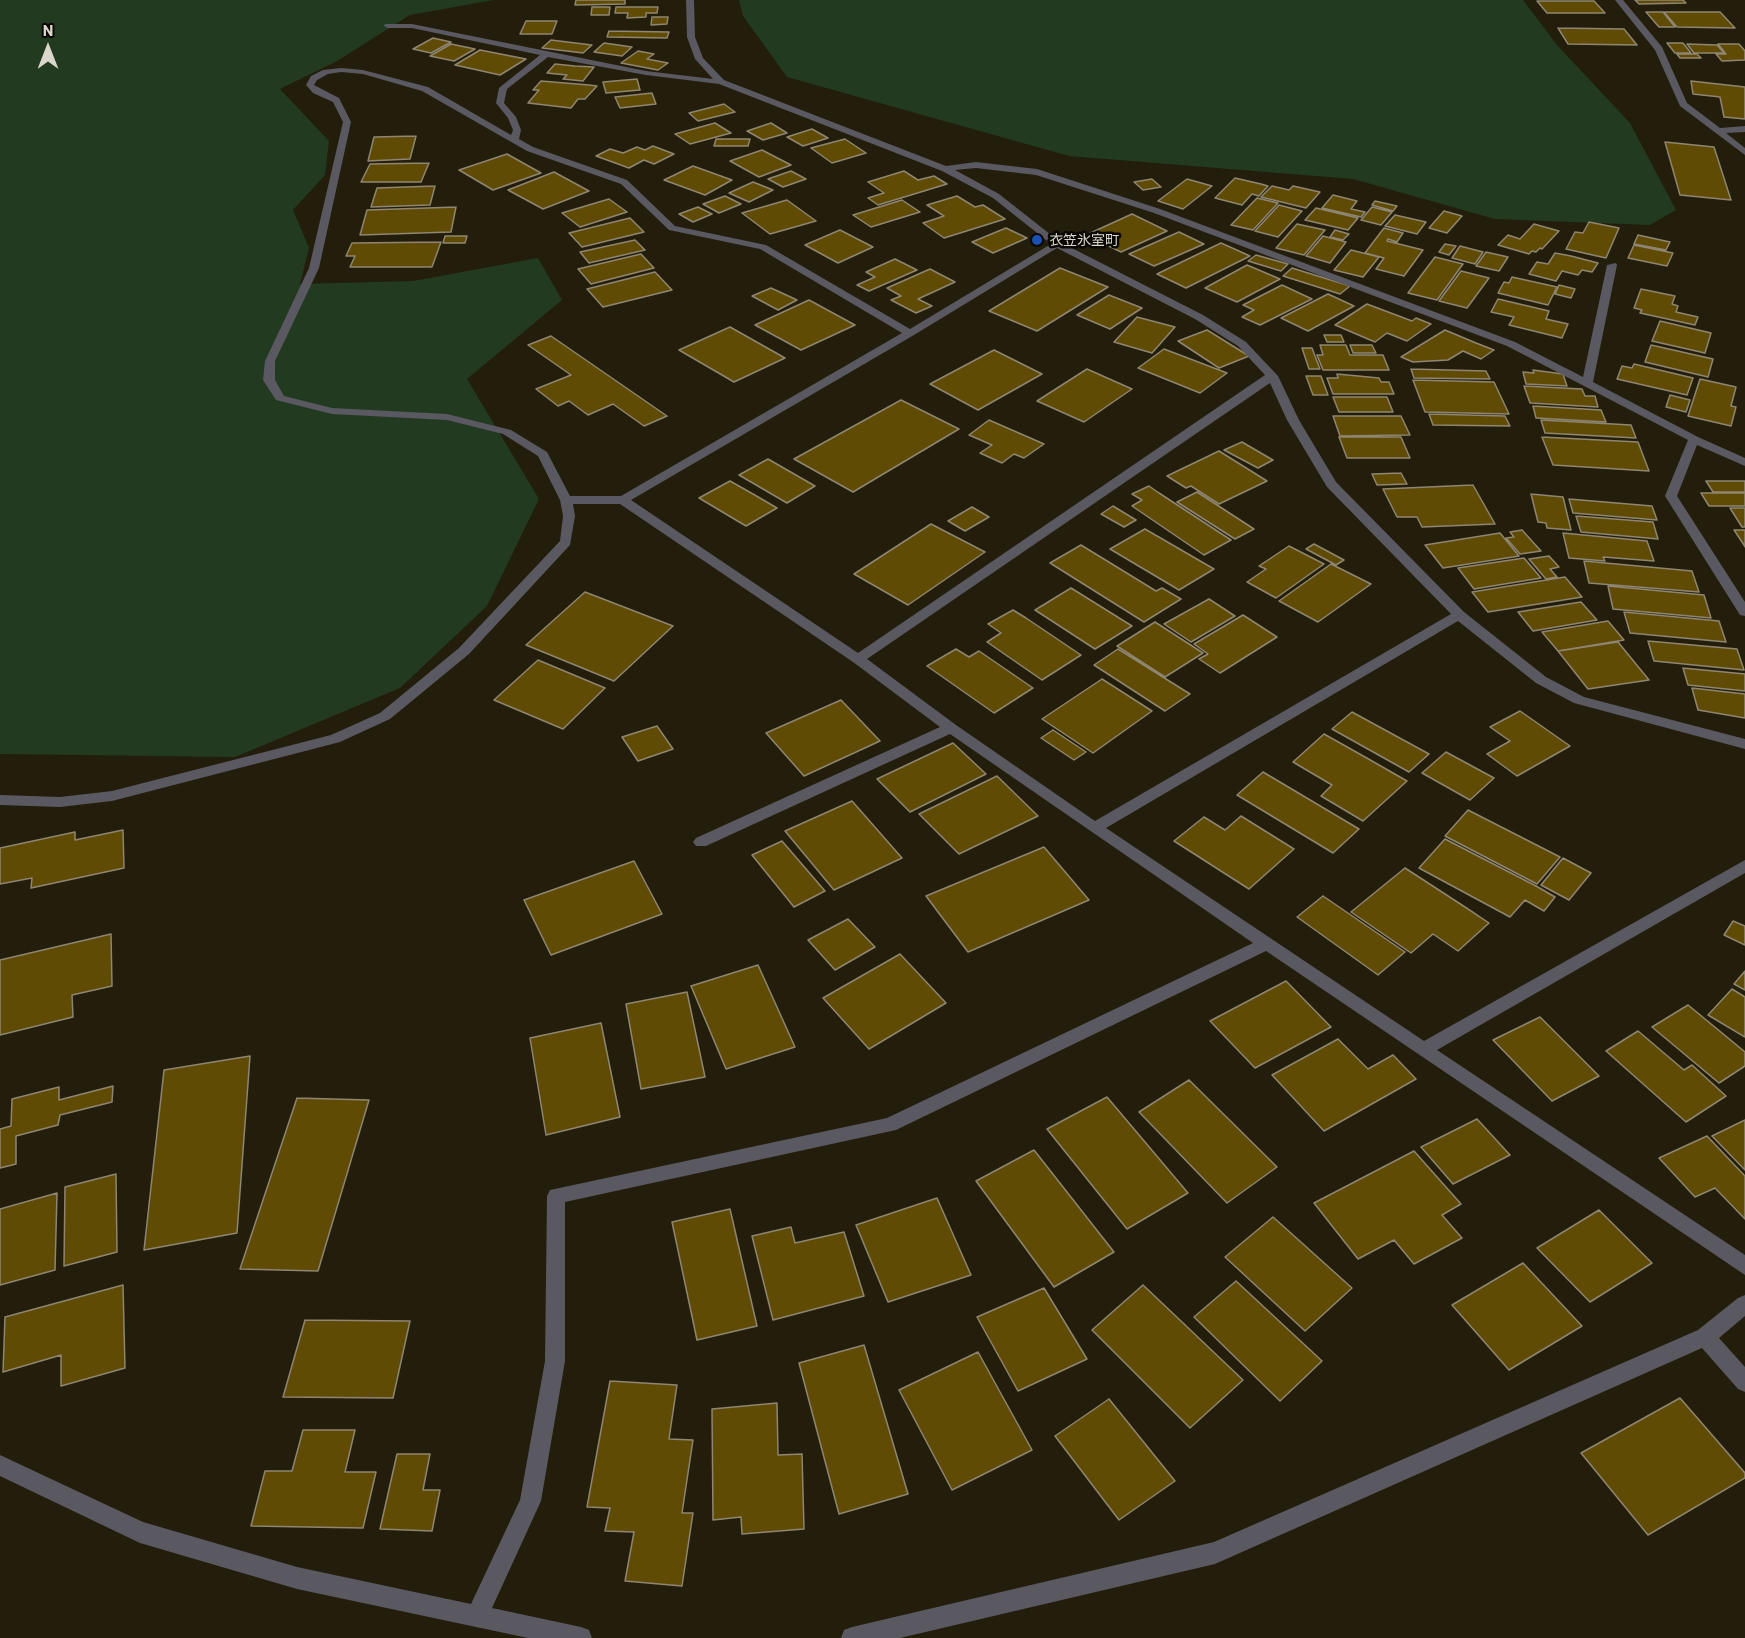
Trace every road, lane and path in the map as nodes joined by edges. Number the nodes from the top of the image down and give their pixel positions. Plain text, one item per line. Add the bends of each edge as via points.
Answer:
1 (690, 0) edge
2 (1619, 0) edge
3 (388, 26) dead end
4 (546, 54) junction
5 (721, 82) junction
6 (1745, 129) edge
7 (1717, 131) junction
8 (514, 141) junction
9 (1745, 152) edge
10 (945, 169) junction
11 (1057, 244) junction
12 (1612, 266) dead end
13 (910, 333) junction
14 (1272, 376) junction
15 (1587, 384) junction
16 (1694, 439) junction
17 (1745, 462) edge
18 (566, 500) junction
19 (623, 500) junction
20 (1745, 612) edge
21 (1459, 615) junction
22 (858, 659) junction
23 (951, 728) junction
24 (1745, 744) edge
25 (0, 800) edge
26 (1095, 828) junction
27 (701, 842) dead end
28 (1745, 866) edge
29 (1266, 944) junction
30 (1424, 1049) junction
31 (1745, 1266) edge
32 (1745, 1304) edge
33 (1705, 1337) junction
34 (1745, 1382) edge
35 (0, 1465) edge
36 (477, 1616) junction
37 (581, 1638) edge
38 (852, 1638) edge

1 - 5 street via 691,37 699,59
2 - 7 street via 1659,49 1683,104
3 - 4 street via 411,26
4 - 5 street
4 - 8 street via 503,88 500,103 517,130
5 - 10 street
6 - 7 street
7 - 9 street
8 - 13 street via 624,182 672,228 763,247
8 - 18 street via 424,89 363,72 341,70 314,78 310,85 336,100 347,122 315,268 270,361 269,380 280,398 332,411 447,417 507,432 543,454
10 - 11 street via 996,196
10 - 15 street via 976,165 1037,172 1157,211 1511,344
11 - 13 street
11 - 14 street via 1199,317 1242,344
12 - 15 street
13 - 19 street
14 - 21 street via 1330,484
14 - 22 street
15 - 16 street
16 - 17 street
16 - 20 street via 1671,496
18 - 19 street
18 - 25 street via 566,542 464,651 385,716 335,739 112,796 60,802
19 - 22 street
21 - 24 street via 1541,680 1579,700
21 - 26 street
22 - 23 street
23 - 26 street
23 - 27 street
26 - 29 street
28 - 30 street
29 - 30 street
29 - 36 street via 890,1125 556,1196 555,1361 531,1501
30 - 31 street
32 - 33 street
33 - 34 street
33 - 38 street via 1215,1553
35 - 36 street via 140,1532 297,1578
36 - 37 street

